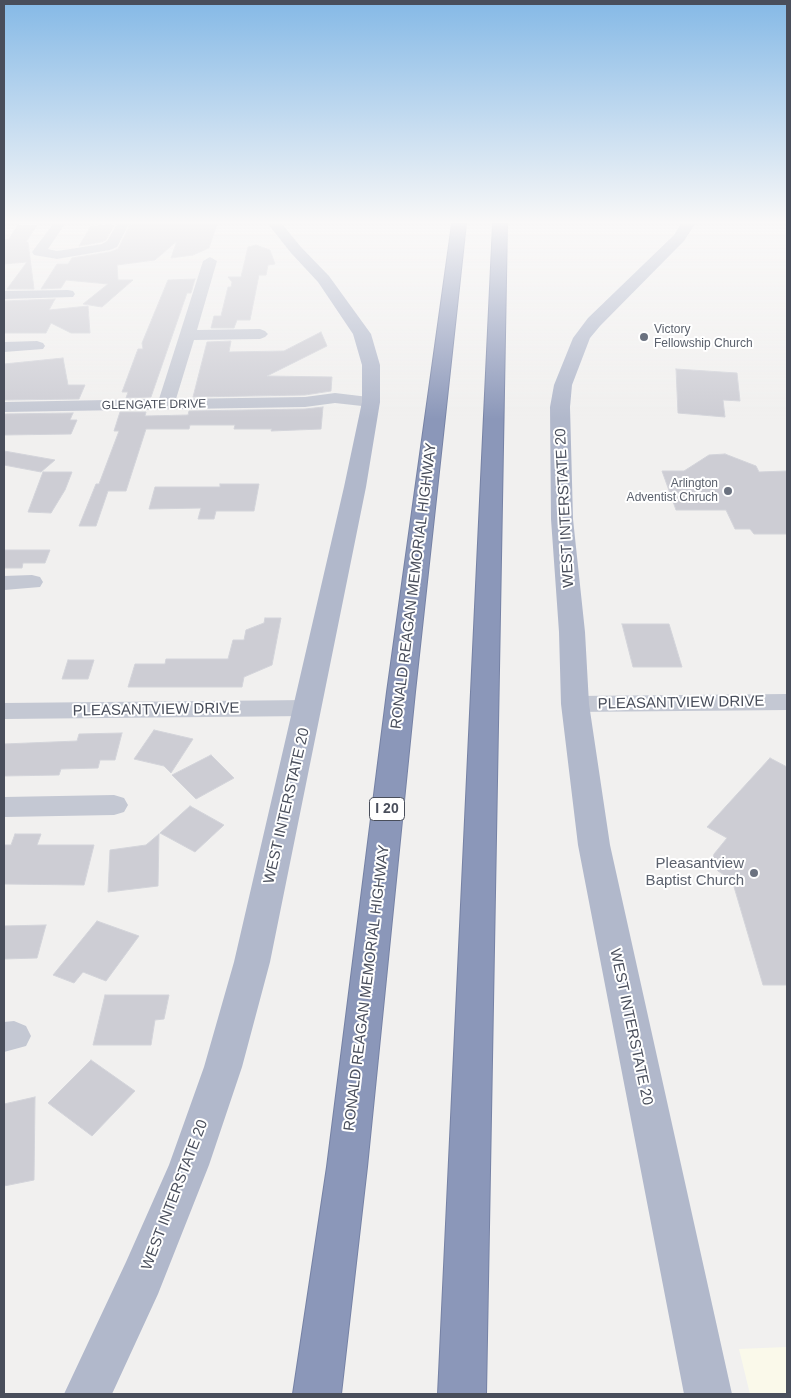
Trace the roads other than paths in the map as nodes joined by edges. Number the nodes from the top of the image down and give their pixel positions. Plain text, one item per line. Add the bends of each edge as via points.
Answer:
1 (202, 289) edge
2 (331, 289) edge
3 (451, 289) edge
4 (498, 289) edge
5 (627, 289) edge
6 (68, 294) dead end
7 (4, 295) edge
8 (260, 334) dead end
9 (188, 335) junction
10 (37, 346) dead end
11 (4, 347) edge
12 (371, 402) junction
13 (166, 405) junction
14 (4, 407) edge
15 (32, 582) dead end
16 (4, 583) edge
17 (787, 702) edge
18 (575, 704) junction
19 (308, 708) junction
20 (4, 711) edge
21 (114, 805) dead end
22 (4, 807) edge
23 (88, 1394) edge
24 (317, 1394) edge
25 (462, 1394) edge
26 (708, 1394) edge

1 - 9 street
2 - 12 main road, WEST INTERSTATE 20 via 362,334 371,365
3 - 24 highway, RONALD REAGAN MEMORIAL HIGHWAY / I 20
4 - 25 highway
5 - 18 main road, WEST INTERSTATE 20 via 582,338 563,385 560,407 562,519
6 - 7 street
8 - 9 street
9 - 13 street
10 - 11 street
12 - 13 street, GLENGATE DRIVE
12 - 19 main road, WEST INTERSTATE 20
13 - 14 street, GLENGATE DRIVE
15 - 16 street
17 - 18 street, PLEASANTVIEW DRIVE
18 - 26 main road, WEST INTERSTATE 20 via 594,845
19 - 20 street, PLEASANTVIEW DRIVE
19 - 23 main road, WEST INTERSTATE 20 via 252,962 223,1067 146,1269
21 - 22 street

